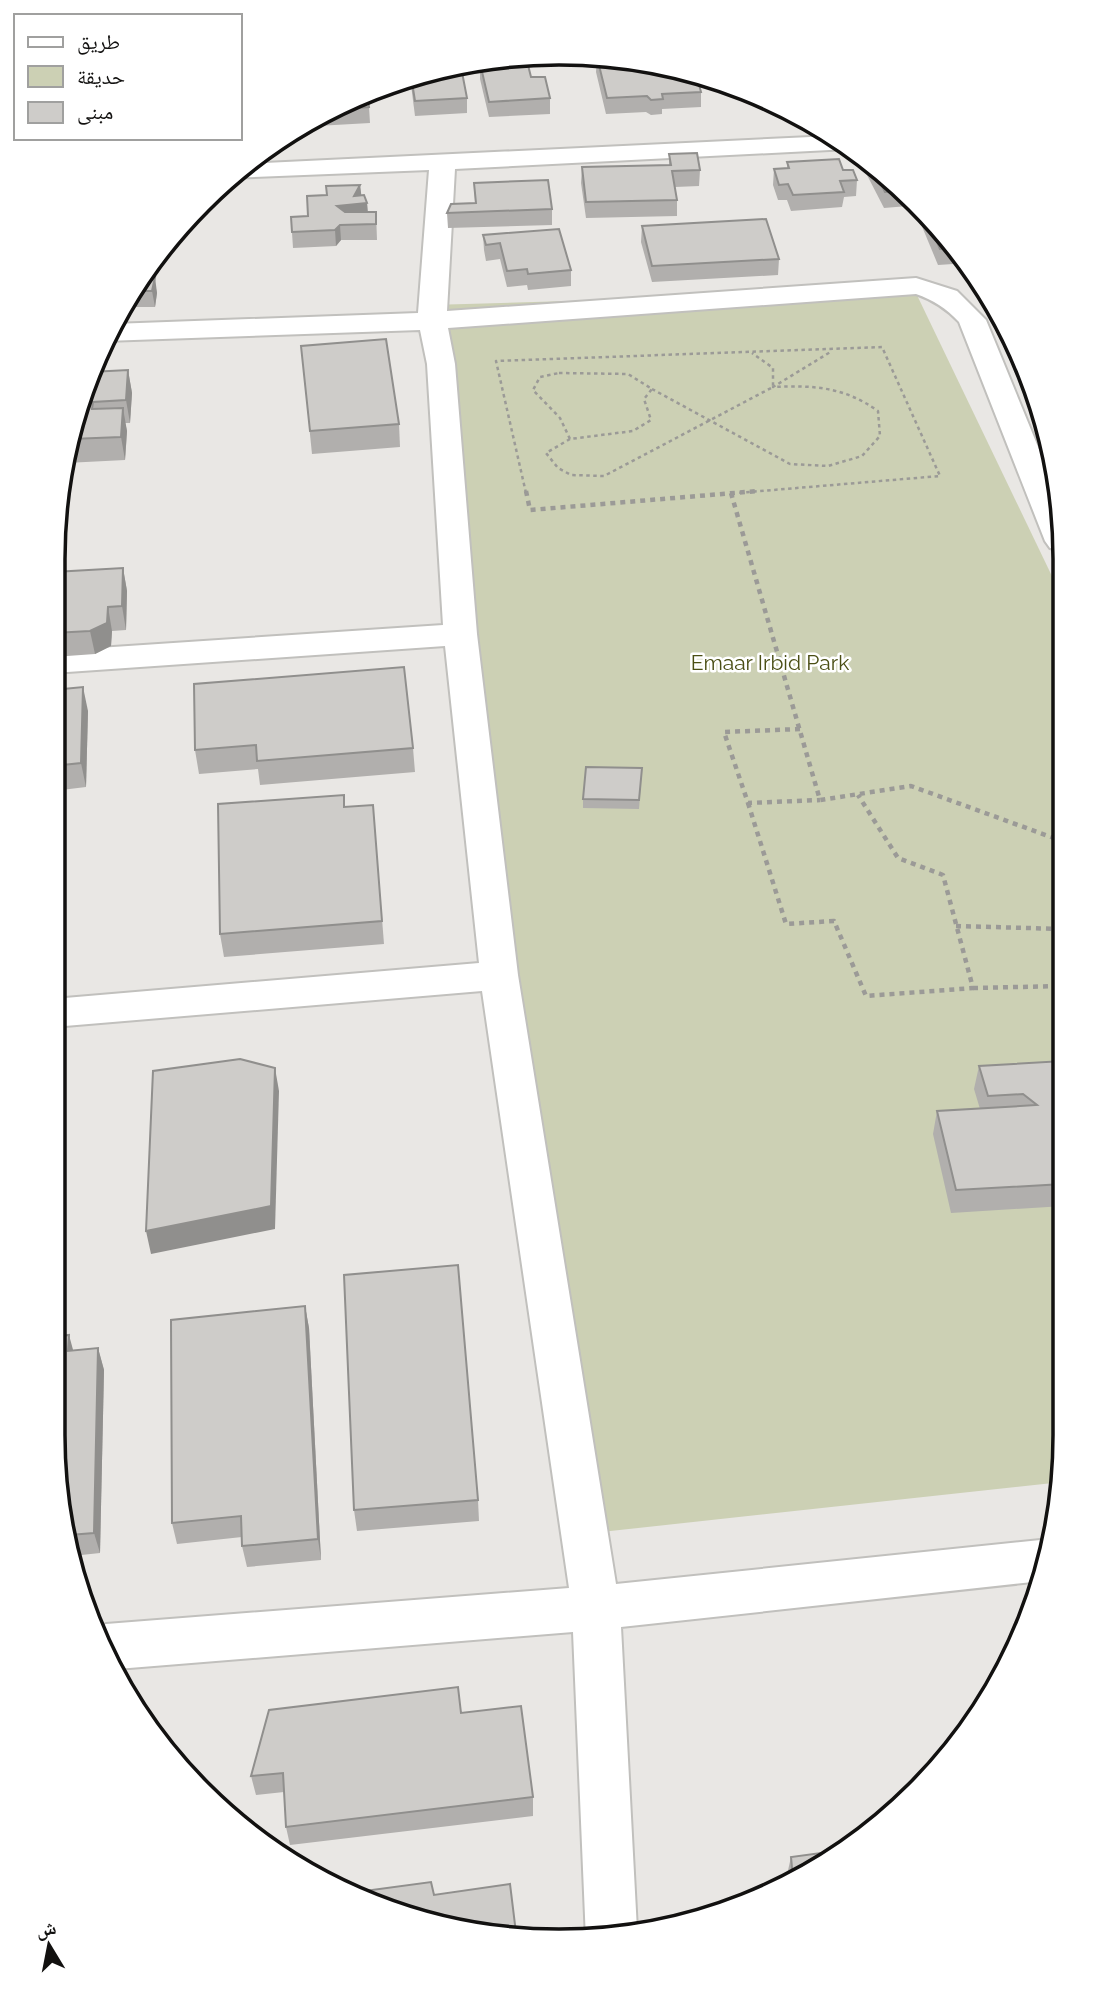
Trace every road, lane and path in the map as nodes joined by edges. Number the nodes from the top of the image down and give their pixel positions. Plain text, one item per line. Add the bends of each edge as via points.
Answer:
1 (795, 125) edge
2 (827, 144) edge
3 (276, 154) edge
4 (443, 160) junction
5 (253, 171) edge
6 (432, 321) junction
7 (120, 333) edge
8 (834, 349) junction
9 (751, 352) junction
10 (773, 387) junction
11 (652, 389) junction
12 (710, 421) junction
13 (570, 439) junction
14 (731, 494) junction
15 (1051, 516) edge
16 (460, 634) junction
17 (65, 661) edge
18 (800, 729) junction
19 (858, 795) junction
20 (820, 800) junction
21 (748, 803) junction
22 (1053, 838) edge
23 (956, 926) junction
24 (1053, 929) edge
25 (499, 975) junction
26 (1053, 986) edge
27 (973, 988) junction
28 (65, 1012) edge
29 (1037, 1560) edge
30 (596, 1608) junction
31 (112, 1646) edge
32 (611, 1926) edge

1 - 3 street
2 - 4 street
4 - 5 street
4 - 6 street
6 - 7 street
6 - 15 street via 892,285 943,293 972,320
6 - 16 street via 441,364
8 - 9 path
8 - 10 path
8 - 14 path via 881,347 940,476
9 - 10 path via 773,368
9 - 14 path via 496,361 530,510
10 - 12 path
10 - 12 path via 823,384 856,394 878,411 880,436 862,456 828,466 790,464
11 - 12 path
11 - 13 path via 644,399 652,420 633,431
11 - 13 path via 628,374 540,377 533,390 560,418
12 - 13 path via 604,476 575,478 557,470 546,453
14 - 18 path
16 - 17 street
16 - 25 street
18 - 20 path
18 - 21 path via 724,732
19 - 20 path
19 - 22 path via 911,786
19 - 23 path via 898,858 943,875
20 - 21 path
21 - 27 path via 786,924 834,921 866,996
23 - 24 path
23 - 27 path
25 - 28 street
25 - 30 street
26 - 27 path
29 - 30 street
30 - 31 street
30 - 32 street

